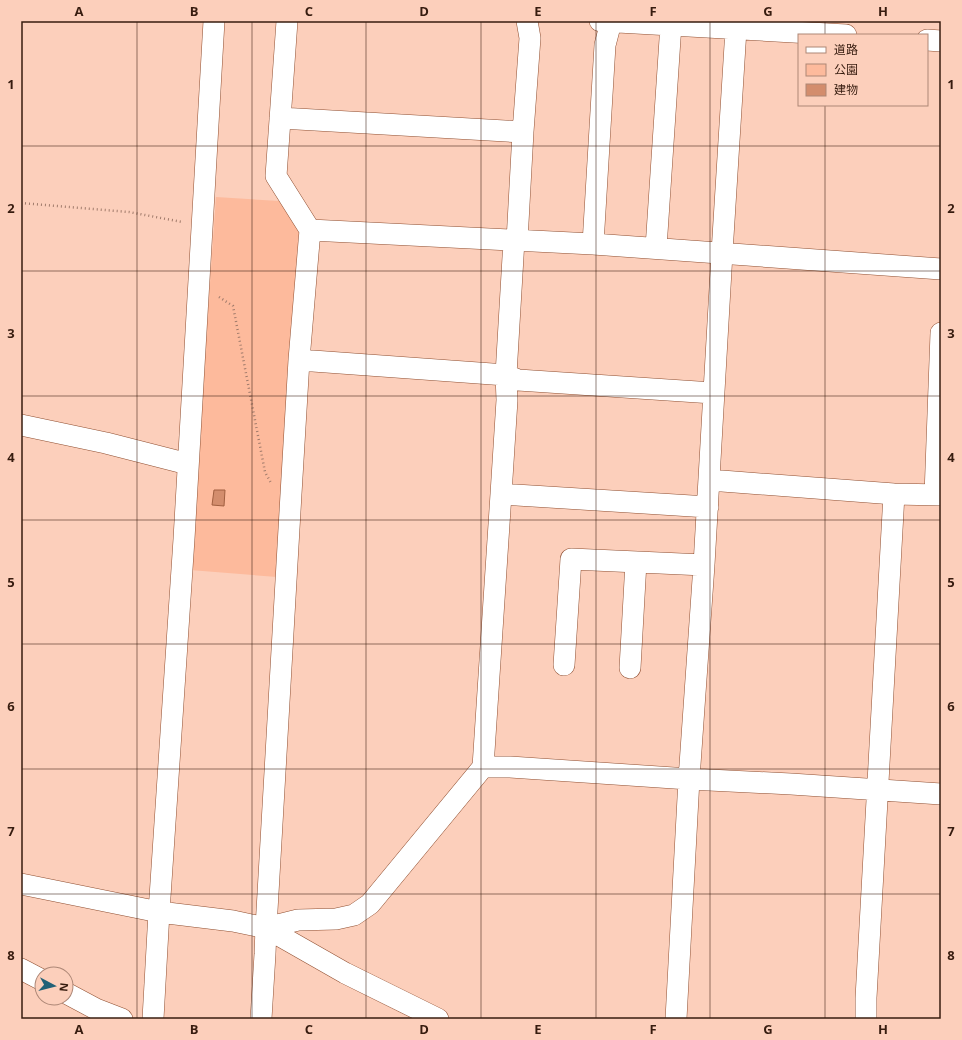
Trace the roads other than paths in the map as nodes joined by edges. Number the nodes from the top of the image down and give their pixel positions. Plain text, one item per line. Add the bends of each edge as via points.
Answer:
1 (214, 21) edge
2 (287, 21) edge
3 (527, 21) edge
4 (605, 21) edge
5 (671, 24) junction
6 (822, 27) edge
7 (736, 29) junction
8 (843, 34) edge
9 (928, 40) edge
10 (941, 41) edge
11 (280, 118) junction
12 (523, 132) junction
13 (310, 230) junction
14 (516, 240) junction
15 (593, 244) junction
16 (656, 248) junction
17 (722, 253) junction
18 (941, 269) edge
19 (941, 333) edge
20 (300, 360) junction
21 (506, 375) junction
22 (713, 393) junction
23 (21, 425) edge
24 (188, 464) junction
25 (709, 480) junction
26 (501, 494) junction
27 (894, 494) junction
28 (938, 495) edge
29 (708, 507) junction
30 (636, 562) junction
31 (704, 565) junction
32 (564, 666) dead end
33 (630, 668) dead end
34 (483, 767) junction
35 (688, 779) junction
36 (877, 790) junction
37 (941, 794) edge
38 (21, 884) edge
39 (159, 912) junction
40 (266, 928) junction
41 (21, 969) edge
42 (34, 976) edge
43 (74, 997) edge
44 (122, 1019) edge
45 (153, 1019) edge
46 (261, 1019) edge
47 (438, 1019) edge
48 (676, 1019) edge
49 (866, 1019) edge

1 - 24 street
2 - 11 street
3 - 12 street via 530,38
4 - 5 street
4 - 15 street
5 - 7 street
5 - 16 street
6 - 7 street
6 - 8 street
7 - 17 street
9 - 10 street
11 - 12 street
11 - 13 street via 276,176
12 - 14 street
13 - 14 street
13 - 20 street
14 - 15 street
14 - 21 street
15 - 16 street
16 - 17 street
17 - 18 street
17 - 22 street
19 - 28 street
20 - 21 street
20 - 40 street
21 - 22 street via 518,380
21 - 26 street via 507,400
22 - 25 street
23 - 24 street
24 - 39 street
25 - 27 street
25 - 29 street
26 - 29 street
26 - 34 street
27 - 28 street
27 - 36 street
29 - 31 street
30 - 31 street
30 - 32 street via 570,558
30 - 33 street
31 - 35 street
34 - 35 street
34 - 40 street via 370,904 354,915 298,920
35 - 36 street
35 - 48 street
36 - 37 street
36 - 49 street
38 - 39 street
39 - 40 street via 233,921
39 - 45 street
40 - 46 street
40 - 47 street via 345,973
41 - 42 street
43 - 44 street

